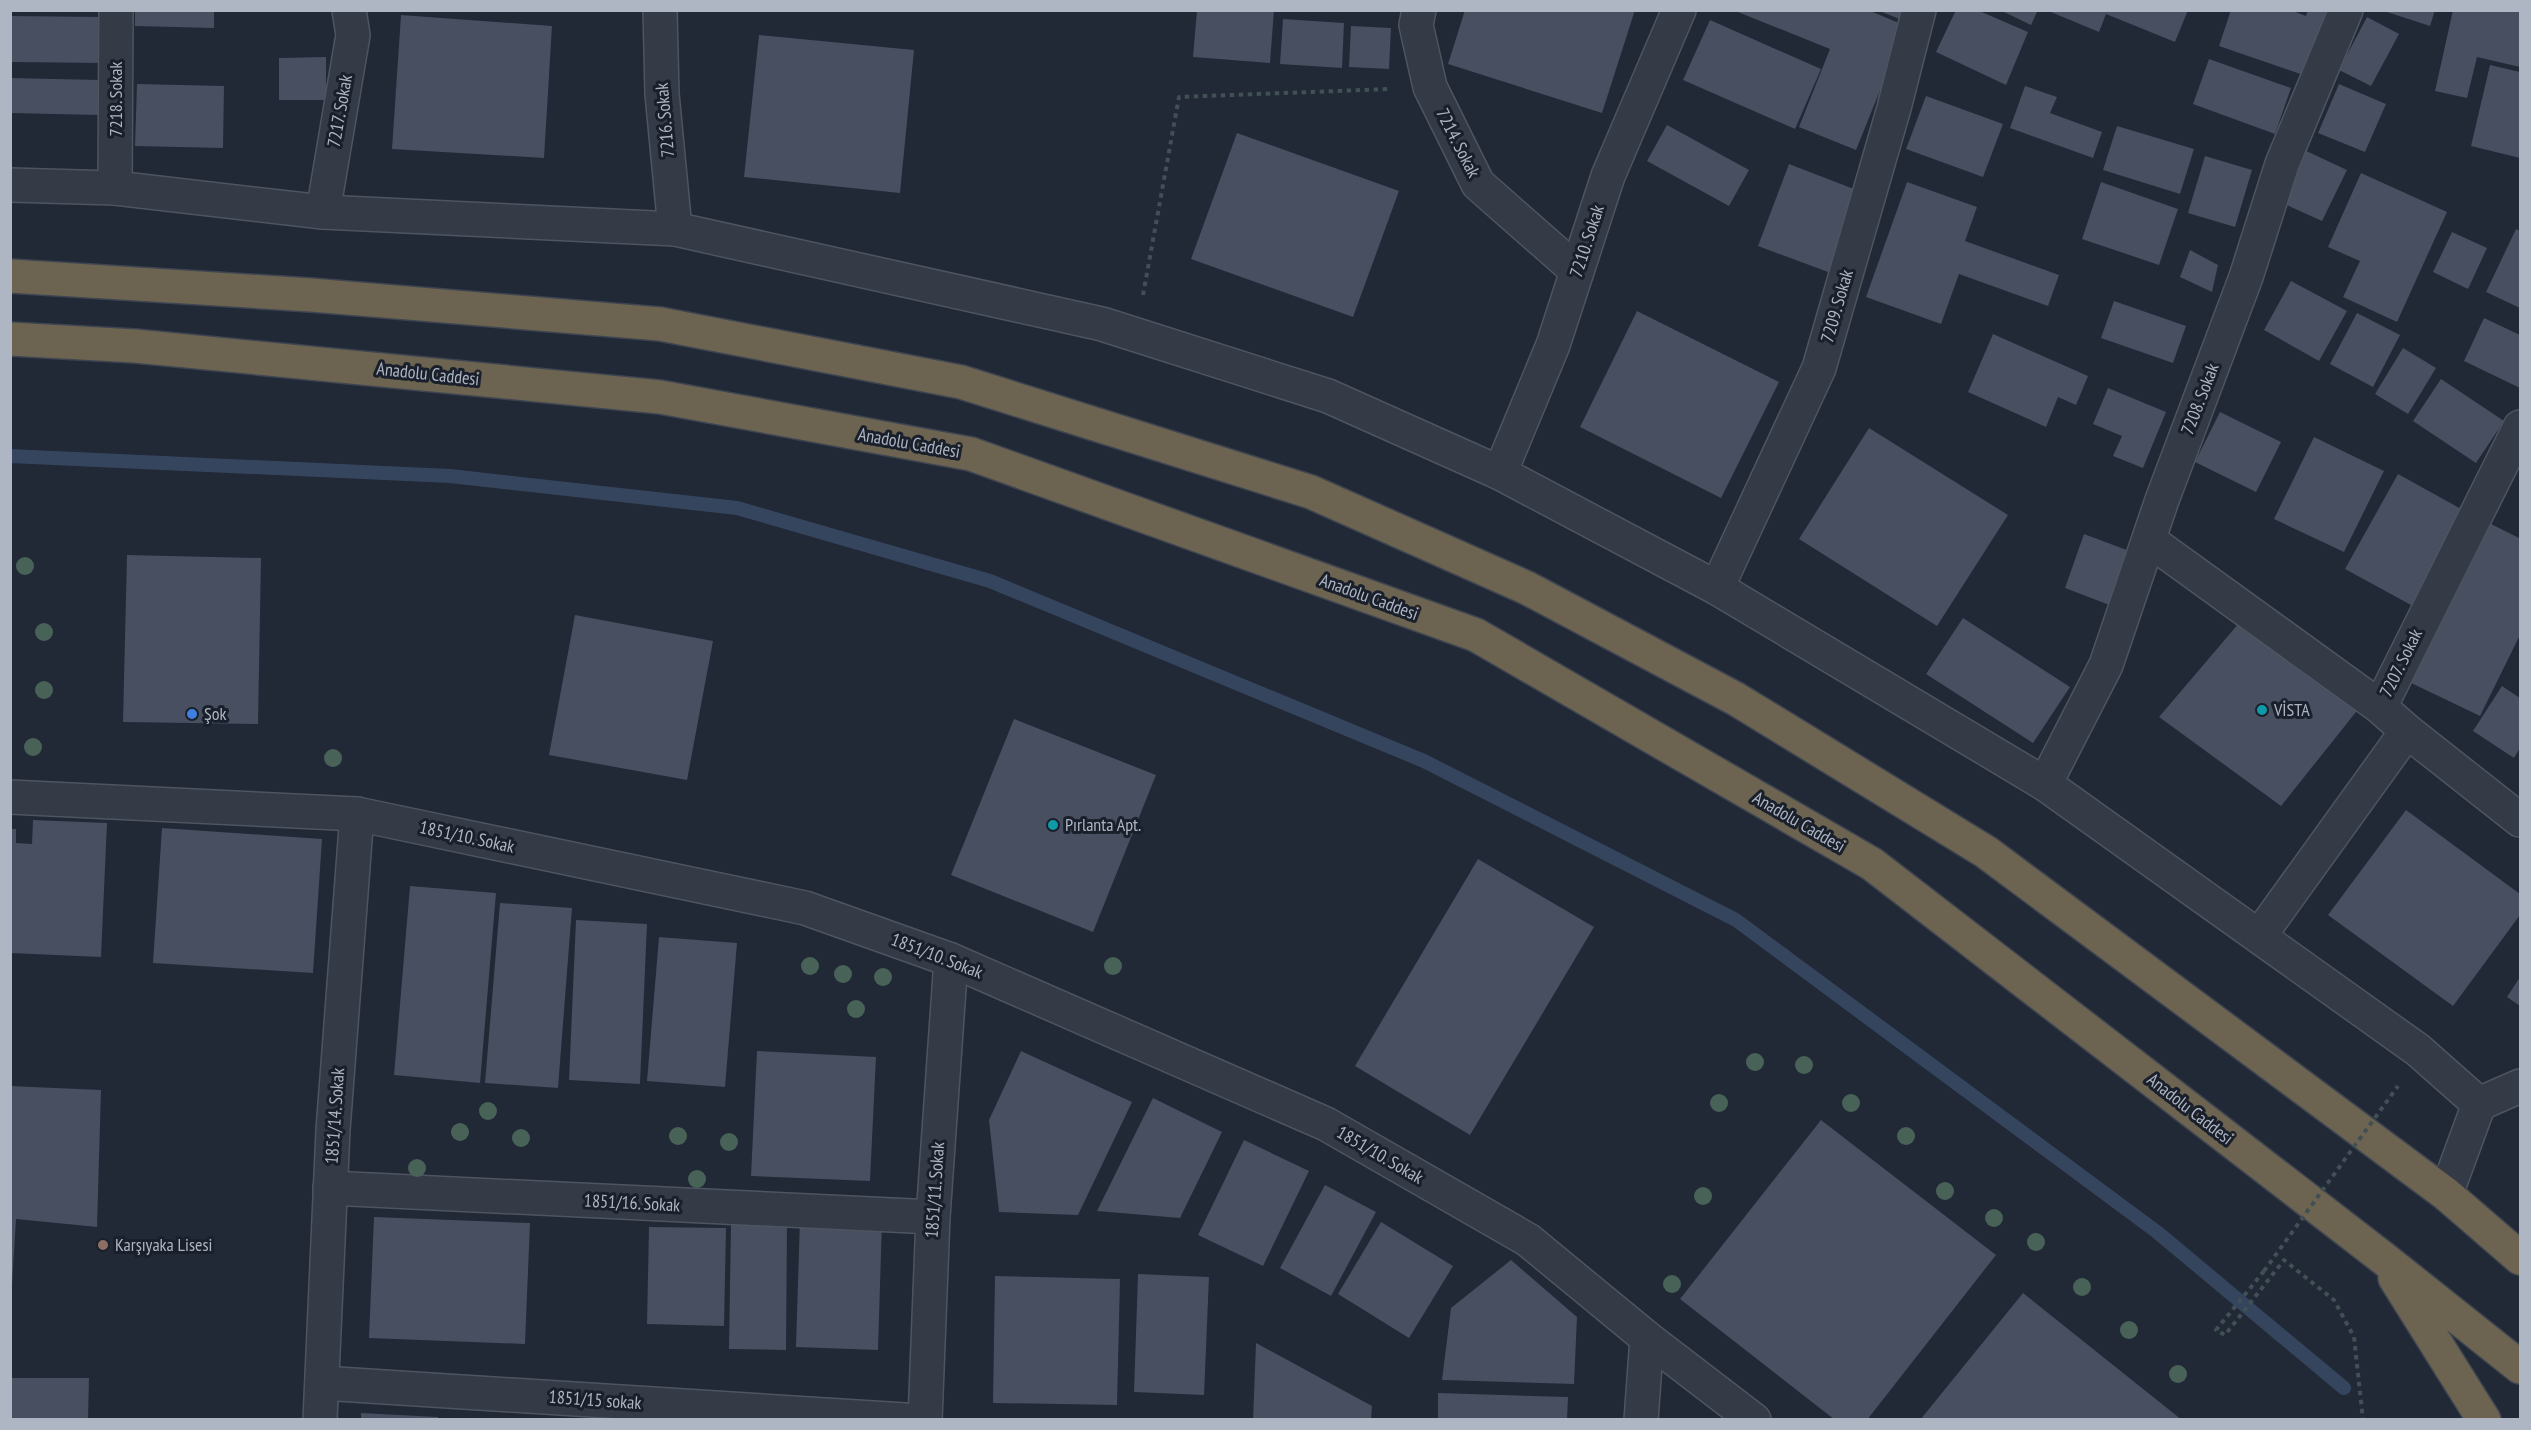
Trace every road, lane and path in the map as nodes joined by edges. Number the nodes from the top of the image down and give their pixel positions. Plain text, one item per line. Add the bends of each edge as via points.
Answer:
1 (116, 10) edge
2 (349, 10) edge
3 (660, 10) edge
4 (1419, 10) edge
5 (1678, 10) edge
6 (1919, 10) edge
7 (2346, 10) edge
8 (1430, 87) junction
9 (10, 185) edge
10 (115, 188) junction
11 (323, 212) junction
12 (675, 229) junction
13 (1577, 272) junction
14 (10, 276) edge
15 (1136, 334) junction
16 (10, 339) edge
17 (2520, 427) edge
18 (1500, 473) junction
19 (2149, 540) junction
20 (1717, 588) junction
21 (2380, 708) junction
22 (2407, 731) junction
23 (2045, 784) junction
24 (10, 797) edge
25 (357, 814) junction
26 (2520, 820) edge
27 (2260, 935) junction
28 (951, 960) junction
29 (2398, 1086) dead end
30 (2520, 1086) edge
31 (2478, 1104) junction
32 (330, 1188) junction
33 (2445, 1194) junction
34 (933, 1217) junction
35 (2383, 1258) junction
36 (2520, 1258) edge
37 (1647, 1338) junction
38 (2520, 1367) edge
39 (321, 1383) junction
40 (320, 1419) edge
41 (905, 1419) edge
42 (925, 1419) edge
43 (1641, 1419) edge
44 (1754, 1419) edge
45 (2363, 1419) edge
46 (2484, 1419) edge

1 - 10 street, 7218. Sokak
2 - 11 street, 7217. Sokak via 353,35
3 - 12 street, 7216. Sokak via 662,94
4 - 8 street, 7214. Sokak via 1416,25
5 - 13 street, 7210. Sokak via 1608,176
6 - 20 street, 7209. Sokak via 1819,368
7 - 19 street, 7208. Sokak via 2282,164 2246,277
8 - 13 street, 7214. Sokak via 1478,184
8 - 15 path via 1179,97
9 - 10 street
10 - 11 street
11 - 12 street
12 - 15 street
13 - 18 street, 7210. Sokak
14 - 33 highway via 660,324 961,382 1311,492 1527,588 1736,699 1986,852
15 - 18 street via 1328,396
16 - 35 highway, Anadolu Caddesi via 135,346 660,397 971,454 1476,635 1872,864
17 - 21 street, 7207. Sokak
18 - 20 street
19 - 21 street
19 - 23 street, 7208. Sokak via 2106,665
20 - 23 street
21 - 22 street, 7207. Sokak
22 - 26 street, 7207. Sokak
22 - 27 street
23 - 27 street
24 - 25 street, 1851/10. Sokak
25 - 28 street, 1851/10. Sokak via 805,908
25 - 32 street, 1851/14. Sokak
27 - 31 street via 2418,1050
28 - 34 street, 1851/11. Sokak
28 - 37 street, 1851/10. Sokak via 1326,1124 1528,1240
29 - 45 path, bridge via 2264,1271 2216,1330 2225,1335 2284,1260 2334,1300 2354,1337
30 - 31 street
31 - 33 street
32 - 34 street, 1851/16. Sokak
32 - 39 street, 1851/14. Sokak
33 - 36 highway
34 - 42 street, 1851/11. Sokak
35 - 38 highway, Anadolu Caddesi
35 - 46 highway
37 - 43 street
37 - 44 street, 1851/10. Sokak
39 - 40 street, 1851/14. Sokak
39 - 41 street, 1851/15 sokak

